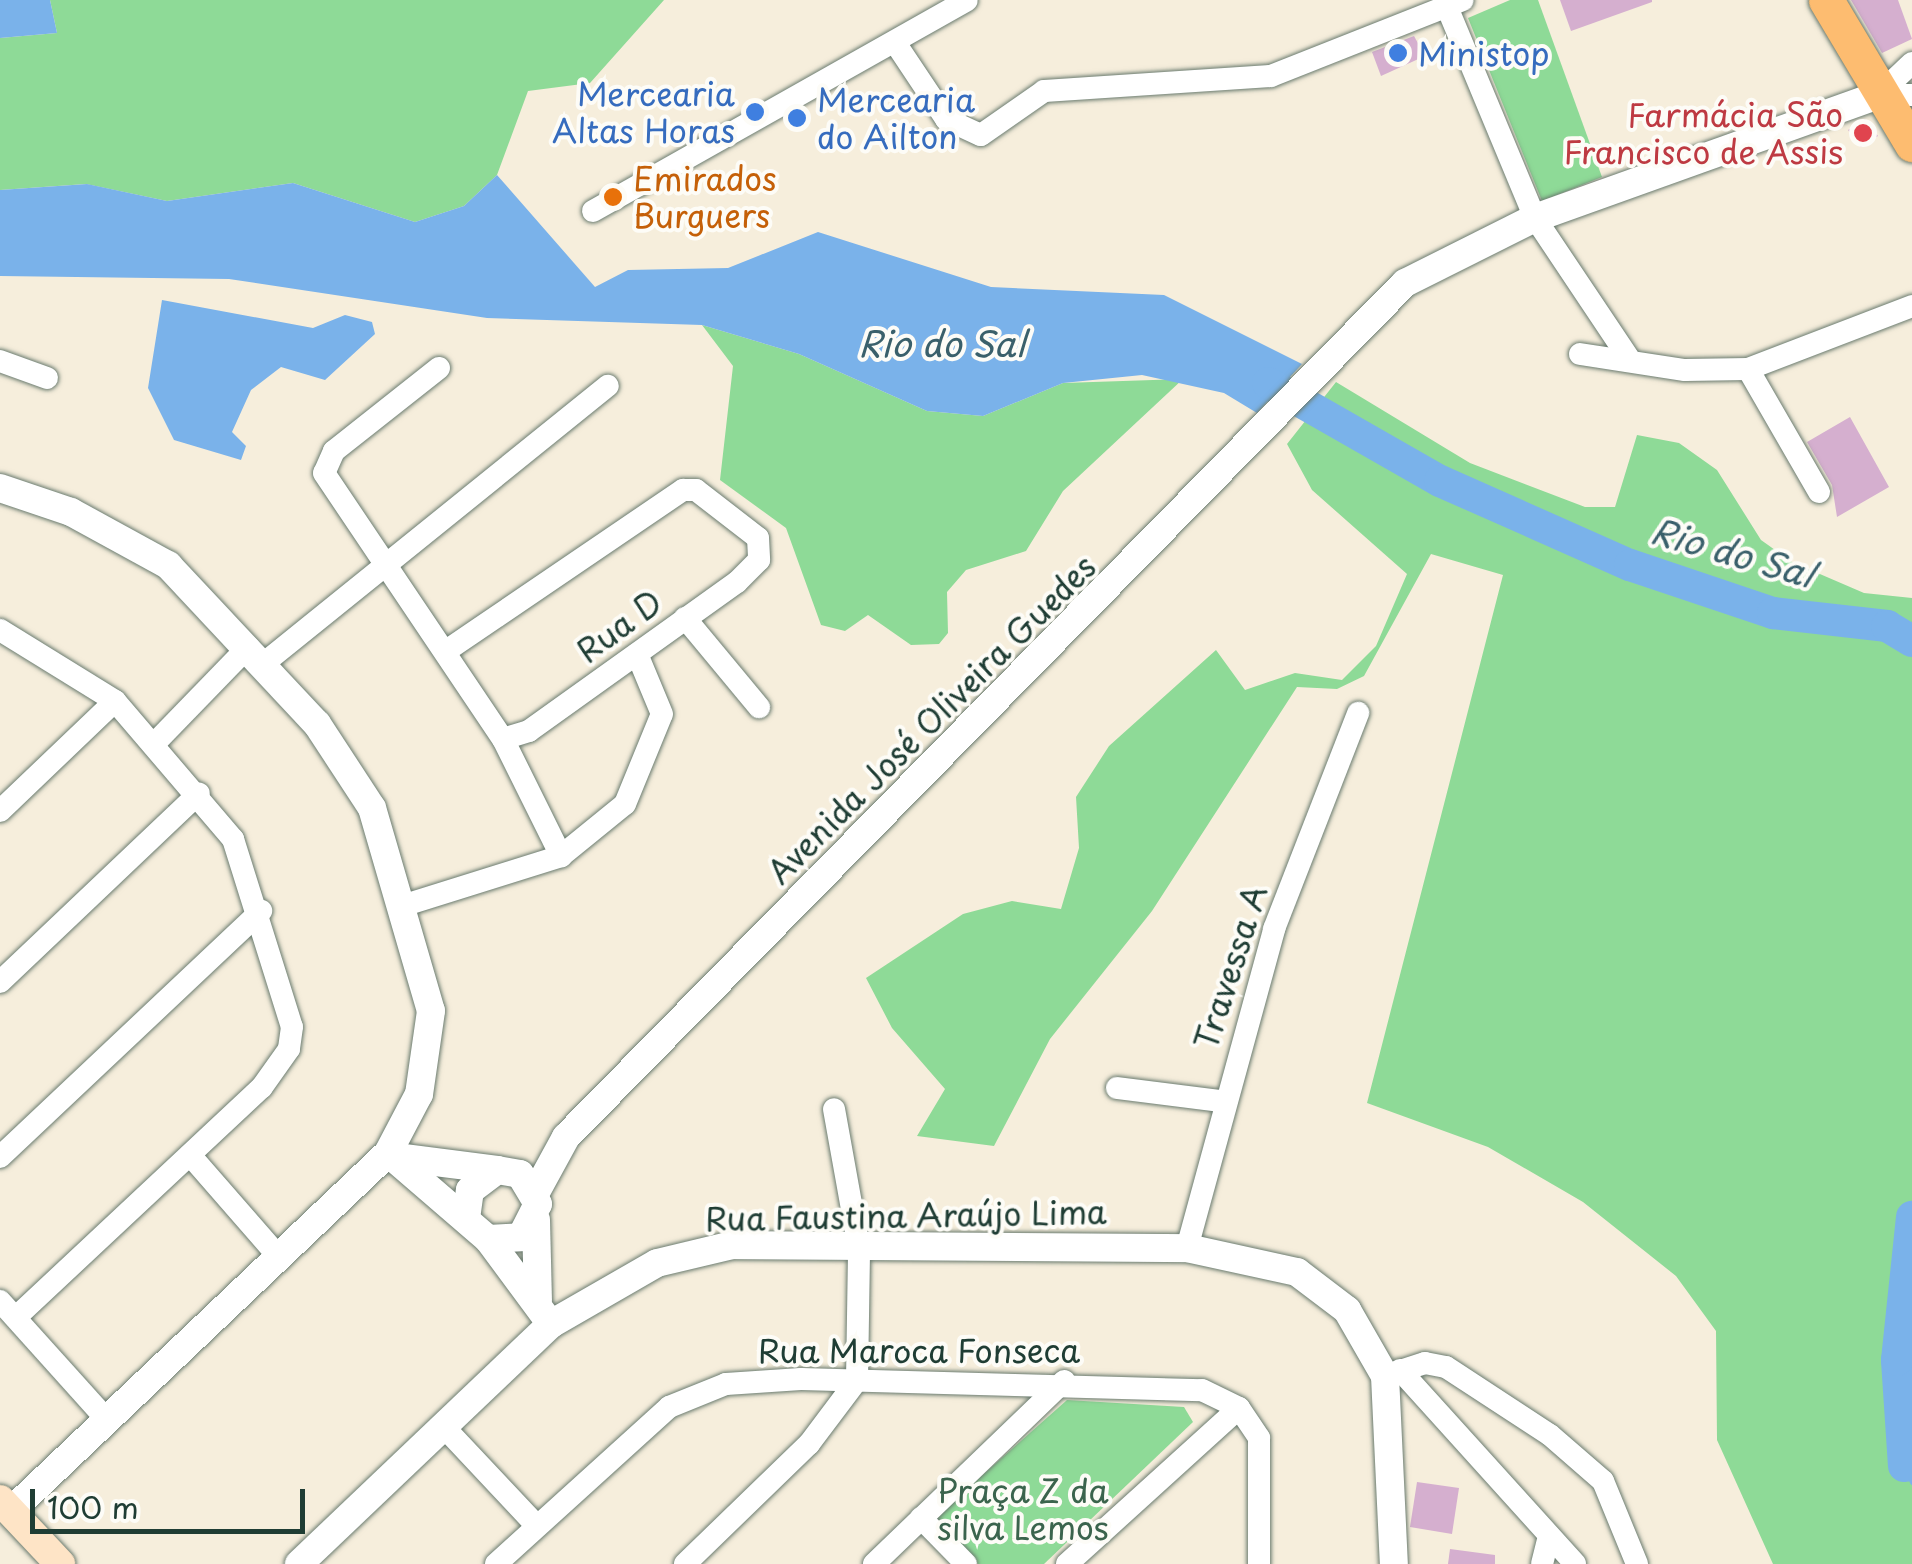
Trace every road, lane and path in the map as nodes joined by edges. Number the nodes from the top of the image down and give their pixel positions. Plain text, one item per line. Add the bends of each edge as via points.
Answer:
1 (968, 0) edge
2 (1826, 0) edge
3 (1455, 3) edge
4 (898, 46) junction
5 (1912, 62) edge
6 (1895, 95) edge
7 (1912, 144) edge
8 (593, 210) dead end
9 (1535, 218) junction
10 (1912, 306) edge
11 (1580, 354) dead end
12 (1628, 358) junction
13 (0, 361) edge
14 (439, 368) dead end
15 (1748, 369) junction
16 (47, 378) dead end
17 (608, 386) dead end
18 (0, 488) edge
19 (1819, 492) dead end
20 (383, 564) junction
21 (685, 618) junction
22 (1, 631) edge
23 (446, 651) junction
24 (637, 654) junction
25 (256, 655) junction
26 (115, 701) junction
27 (759, 707) dead end
28 (1358, 713) dead end
29 (503, 739) junction
30 (155, 743) junction
31 (199, 794) junction
32 (0, 811) edge
33 (561, 856) junction
34 (405, 905) junction
35 (261, 910) junction
36 (0, 982) edge
37 (1117, 1088) dead end
38 (1220, 1101) junction
39 (834, 1108) dead end
40 (566, 1138) junction
41 (391, 1155) junction
42 (190, 1156) junction
43 (0, 1157) edge
44 (503, 1170) junction
45 (536, 1206) junction
46 (467, 1212) junction
47 (488, 1239) junction
48 (859, 1248) junction
49 (1187, 1248) junction
50 (278, 1256) junction
51 (8, 1309) edge
52 (544, 1312) junction
53 (1392, 1373) junction
54 (857, 1380) junction
55 (1064, 1382) junction
56 (1240, 1408) junction
57 (108, 1421) junction
58 (443, 1426) junction
59 (4, 1513) edge
60 (921, 1518) junction
61 (536, 1526) junction
62 (1549, 1536) junction
63 (34, 1564) edge
64 (60, 1564) edge
65 (299, 1564) edge
66 (496, 1564) edge
67 (685, 1564) edge
68 (874, 1564) edge
69 (966, 1564) edge
70 (1067, 1564) edge
71 (1259, 1564) edge
72 (1394, 1564) edge
73 (1542, 1564) edge
74 (1575, 1564) edge
75 (1638, 1564) edge

1 - 4 street
2 - 6 main road
3 - 4 street via 1271,76 1044,91 981,135 967,134 938,110
3 - 9 street
4 - 8 street
5 - 6 street
6 - 7 main road
6 - 9 street, Avenida José Oliveira Guedes
9 - 12 street
9 - 40 street, Avenida José Oliveira Guedes via 1405,283
10 - 15 street
11 - 12 street
12 - 15 street via 1685,370
13 - 16 street
14 - 20 street via 324,468
15 - 19 street
17 - 20 street
18 - 25 street via 71,512 168,565
20 - 23 street
20 - 25 street
21 - 23 street, Rua D via 751,570 762,549 696,490 678,493
21 - 24 street, Rua D
21 - 27 street
22 - 26 street
23 - 29 street
24 - 29 street, Rua D via 515,740
24 - 33 street via 662,709 641,778 616,813
25 - 30 street
25 - 34 street via 348,764
26 - 30 street
26 - 32 street
28 - 38 street, Travessa A
29 - 33 street
30 - 31 street
31 - 35 street via 233,839
31 - 36 street
33 - 34 street
34 - 41 street via 430,1045 418,1094
35 - 42 street via 289,1006 289,1050
35 - 43 street
37 - 38 street
38 - 49 street, Travessa A
39 - 48 street
40 - 44 street, Avenida José Oliveira Guedes
40 - 45 street, Avenida José Oliveira Guedes
41 - 44 street
41 - 46 street
41 - 50 street
42 - 50 street
42 - 51 street
44 - 45 street
44 - 46 street via 470,1190
45 - 47 street via 521,1237
45 - 52 street
46 - 47 street
47 - 52 street
48 - 49 street, Rua Faustina Araújo Lima
48 - 52 street, Rua Faustina Araújo Lima via 686,1254
48 - 54 street
49 - 53 street, Rua Faustina Araújo Lima via 1263,1258 1313,1282 1347,1310
50 - 57 street
51 - 57 street
52 - 58 street, Rua Faustina Araújo Lima
53 - 62 street via 1488,1457
53 - 72 street, Rua Faustina Araújo Lima
53 - 75 street via 1425,1363 1458,1373 1594,1470
54 - 55 street, Rua Maroca Fonseca
54 - 61 street, Rua Maroca Fonseca via 751,1381 694,1394 648,1422
54 - 67 street via 808,1444
55 - 56 street, Rua Maroca Fonseca via 1181,1386
55 - 60 street
56 - 70 street
56 - 71 street via 1262,1449
57 - 59 street
58 - 61 street
58 - 65 street, Rua Faustina Araújo Lima
59 - 63 main road
59 - 64 main road
60 - 68 street
60 - 69 street
61 - 66 street, Rua Maroca Fonseca
62 - 73 street
62 - 74 street

